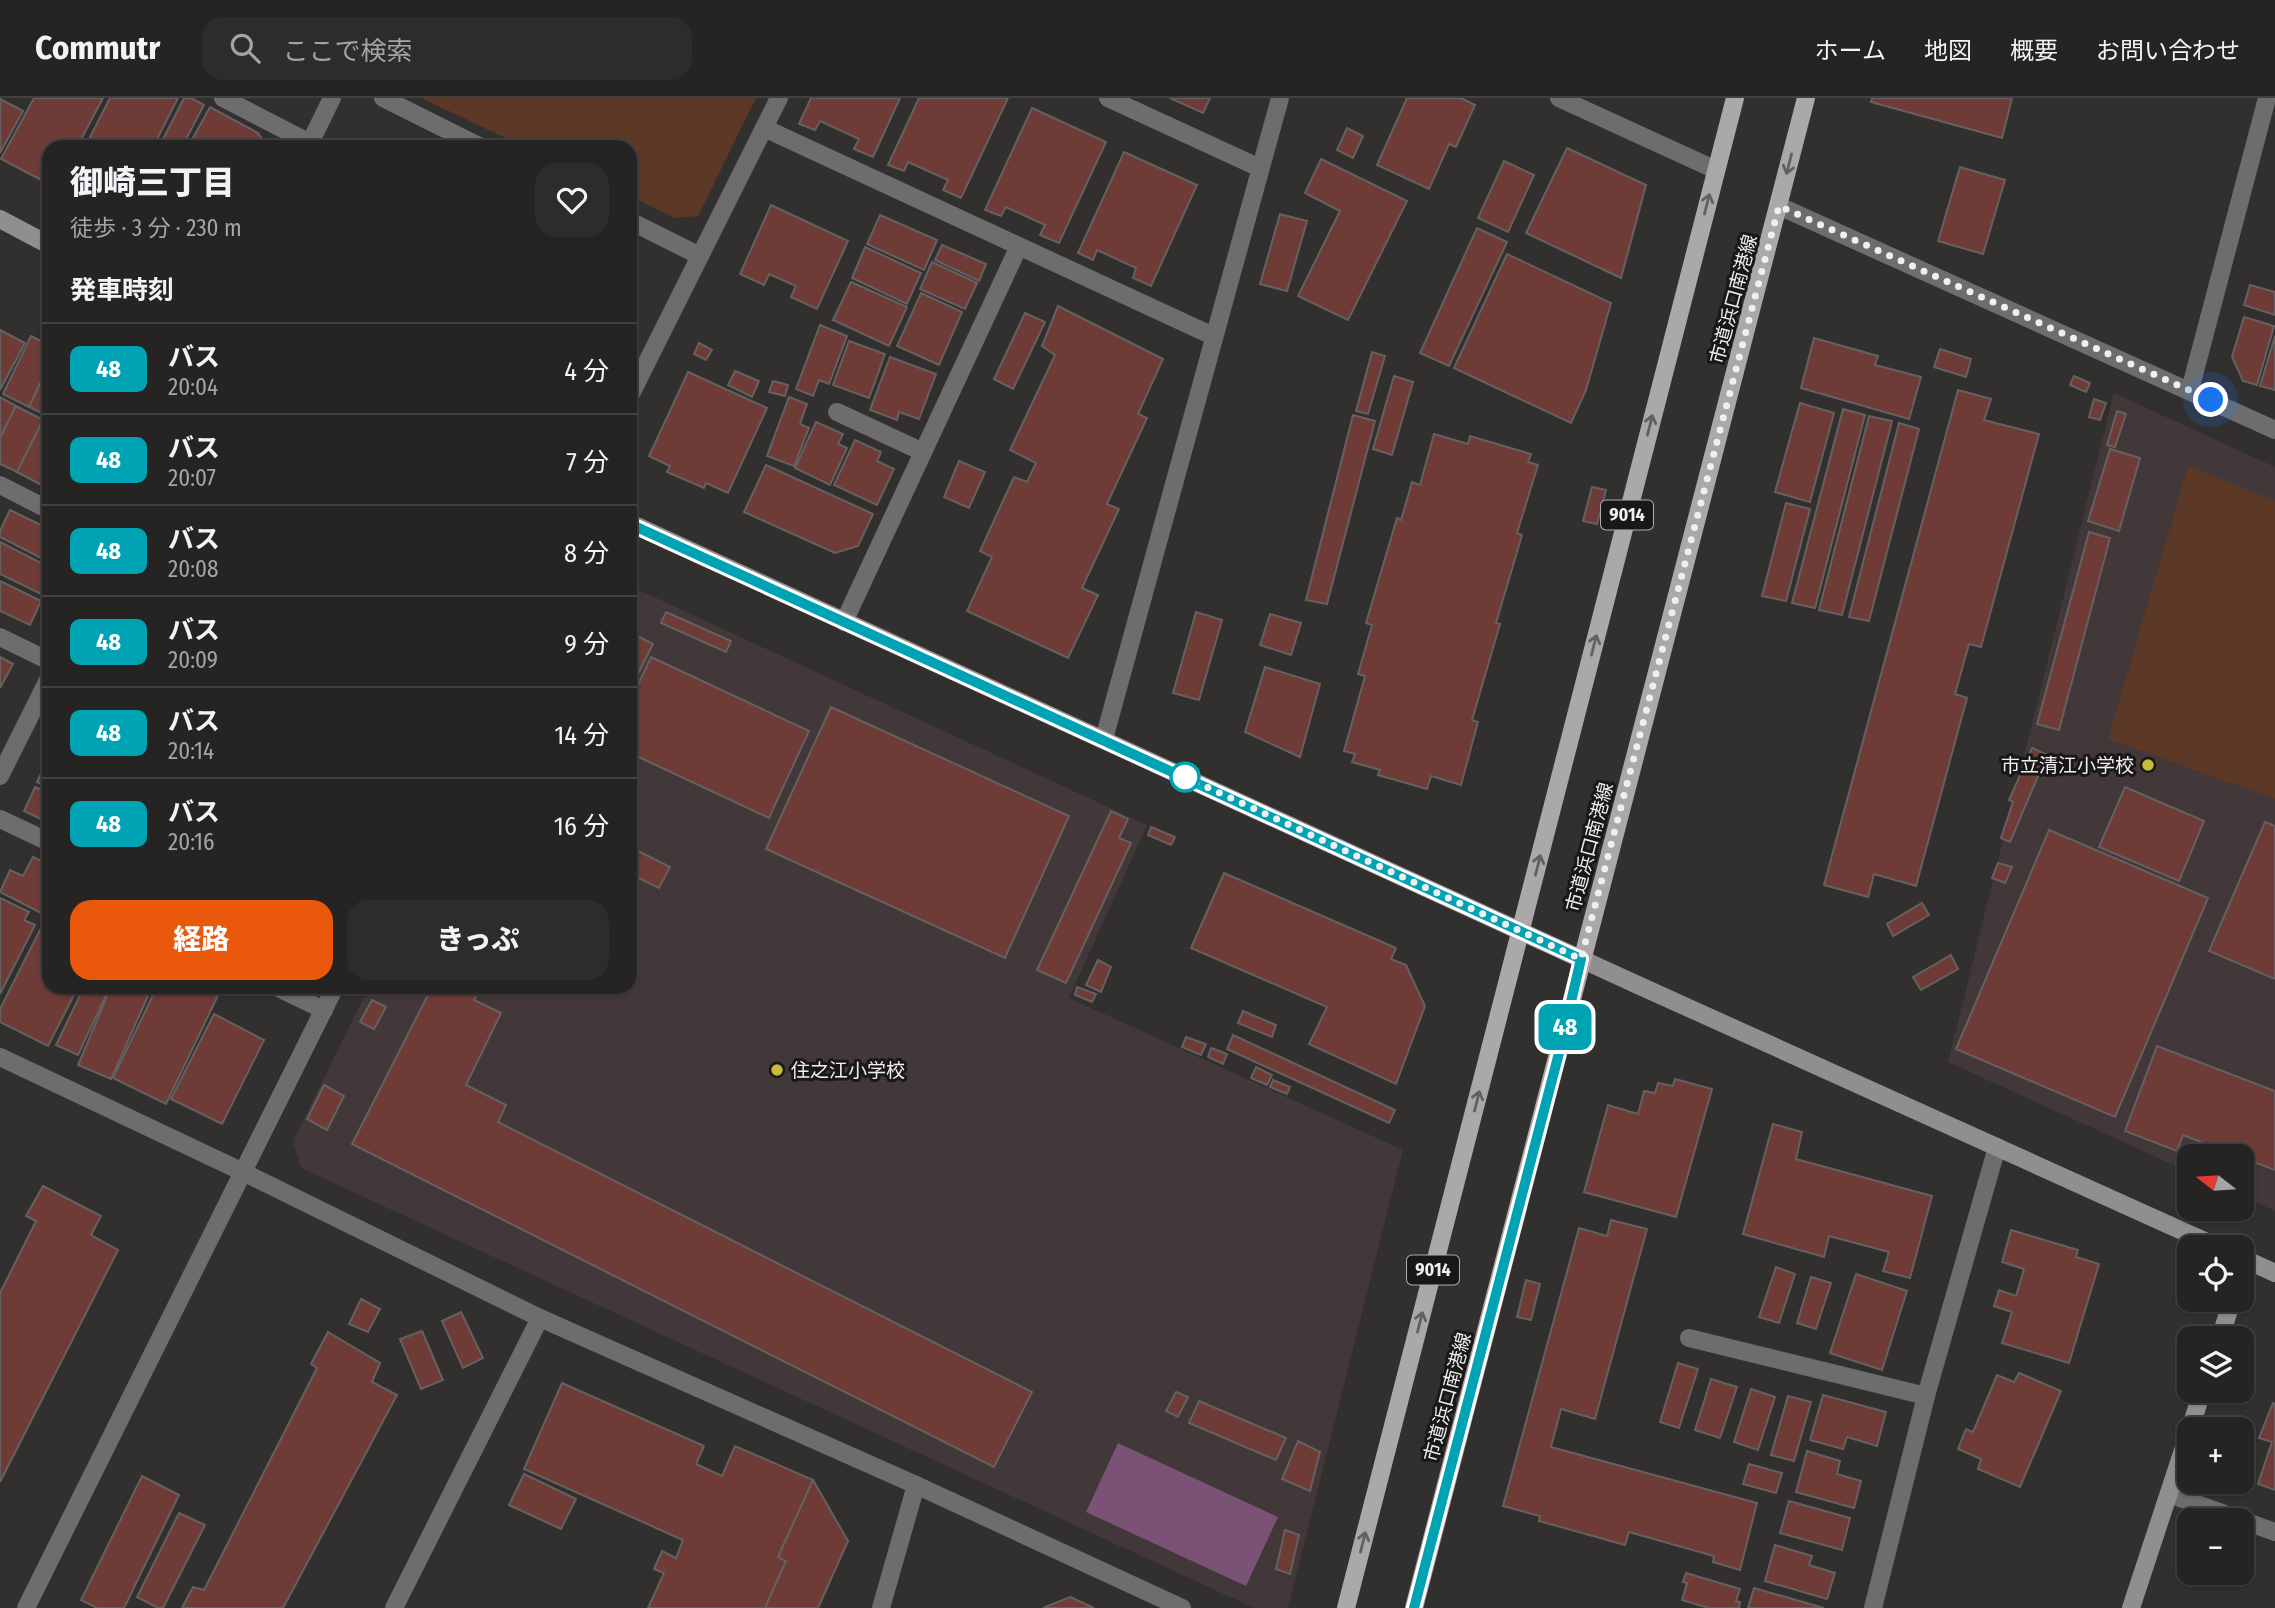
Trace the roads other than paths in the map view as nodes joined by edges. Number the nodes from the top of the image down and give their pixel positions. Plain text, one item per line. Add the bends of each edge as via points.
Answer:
1 (223, 98) edge
2 (332, 98) edge
3 (383, 98) edge
4 (779, 98) edge
5 (1108, 98) edge
6 (1280, 98) edge
7 (1559, 98) edge
8 (1735, 98) edge
9 (1806, 98) edge
10 (2267, 98) edge
11 (764, 128) junction
12 (300, 140) edge
13 (311, 140) edge
14 (467, 140) edge
15 (1260, 168) junction
16 (1716, 170) junction
17 (1779, 206) junction
18 (0, 219) edge
19 (637, 224) edge
20 (42, 241) edge
21 (1019, 246) junction
22 (700, 256) junction
23 (1213, 336) junction
24 (637, 382) edge
25 (2190, 390) junction
26 (837, 412) dead end
27 (2275, 430) edge
28 (923, 452) junction
29 (0, 485) edge
30 (42, 506) edge
31 (637, 526) edge
32 (844, 622) junction
33 (0, 637) edge
34 (42, 658) edge
35 (42, 692) edge
36 (1104, 739) junction
37 (0, 776) edge
38 (0, 819) edge
39 (42, 839) edge
40 (1521, 932) junction
41 (1581, 959) junction
42 (291, 994) edge
43 (332, 994) edge
44 (324, 1010) junction
45 (0, 1057) edge
46 (1997, 1147) junction
47 (243, 1172) junction
48 (2191, 1235) edge
49 (2254, 1266) edge
50 (2275, 1273) edge
51 (540, 1318) junction
52 (1689, 1338) dead end
53 (1926, 1396) junction
54 (2177, 1470) edge
55 (916, 1485) junction
56 (2169, 1494) junction
57 (2275, 1532) edge
58 (26, 1608) edge
59 (394, 1608) edge
60 (881, 1608) edge
61 (1182, 1608) edge
62 (1346, 1608) edge
63 (1414, 1608) edge
64 (1873, 1608) edge
65 (2131, 1608) edge

1 - 12 street
2 - 13 street
3 - 14 street
4 - 11 street
5 - 15 street
6 - 15 street
7 - 16 street
8 - 16 main road, 9014
9 -> 17 main road, 市道浜口南港線
10 - 25 street
11 - 21 street
11 - 22 street
15 - 23 street
40 -> 16 main road, 9014
17 - 25 street
17 - 41 main road, 市道浜口南港線
18 - 20 street
19 - 22 street
21 - 23 street
21 - 28 street
22 - 24 street
23 - 36 street
25 - 27 street
26 - 28 street
28 - 32 street
29 - 30 street
31 - 32 street
32 - 36 street
33 - 34 street
35 - 37 street
36 - 40 street
38 - 39 street
40 - 41 street
62 -> 40 main road, 9014
41 - 46 street
41 - 63 main road, 市道浜口南港線
42 - 44 street
43 - 44 street
44 - 47 street
45 - 47 street
46 - 48 street
46 - 53 street
47 - 51 street
47 - 58 street
49 - 50 street
51 - 55 street
51 - 59 street
52 - 53 street
53 - 64 street
54 - 56 street
55 - 60 street
55 - 61 street
56 - 57 street
56 - 65 street

